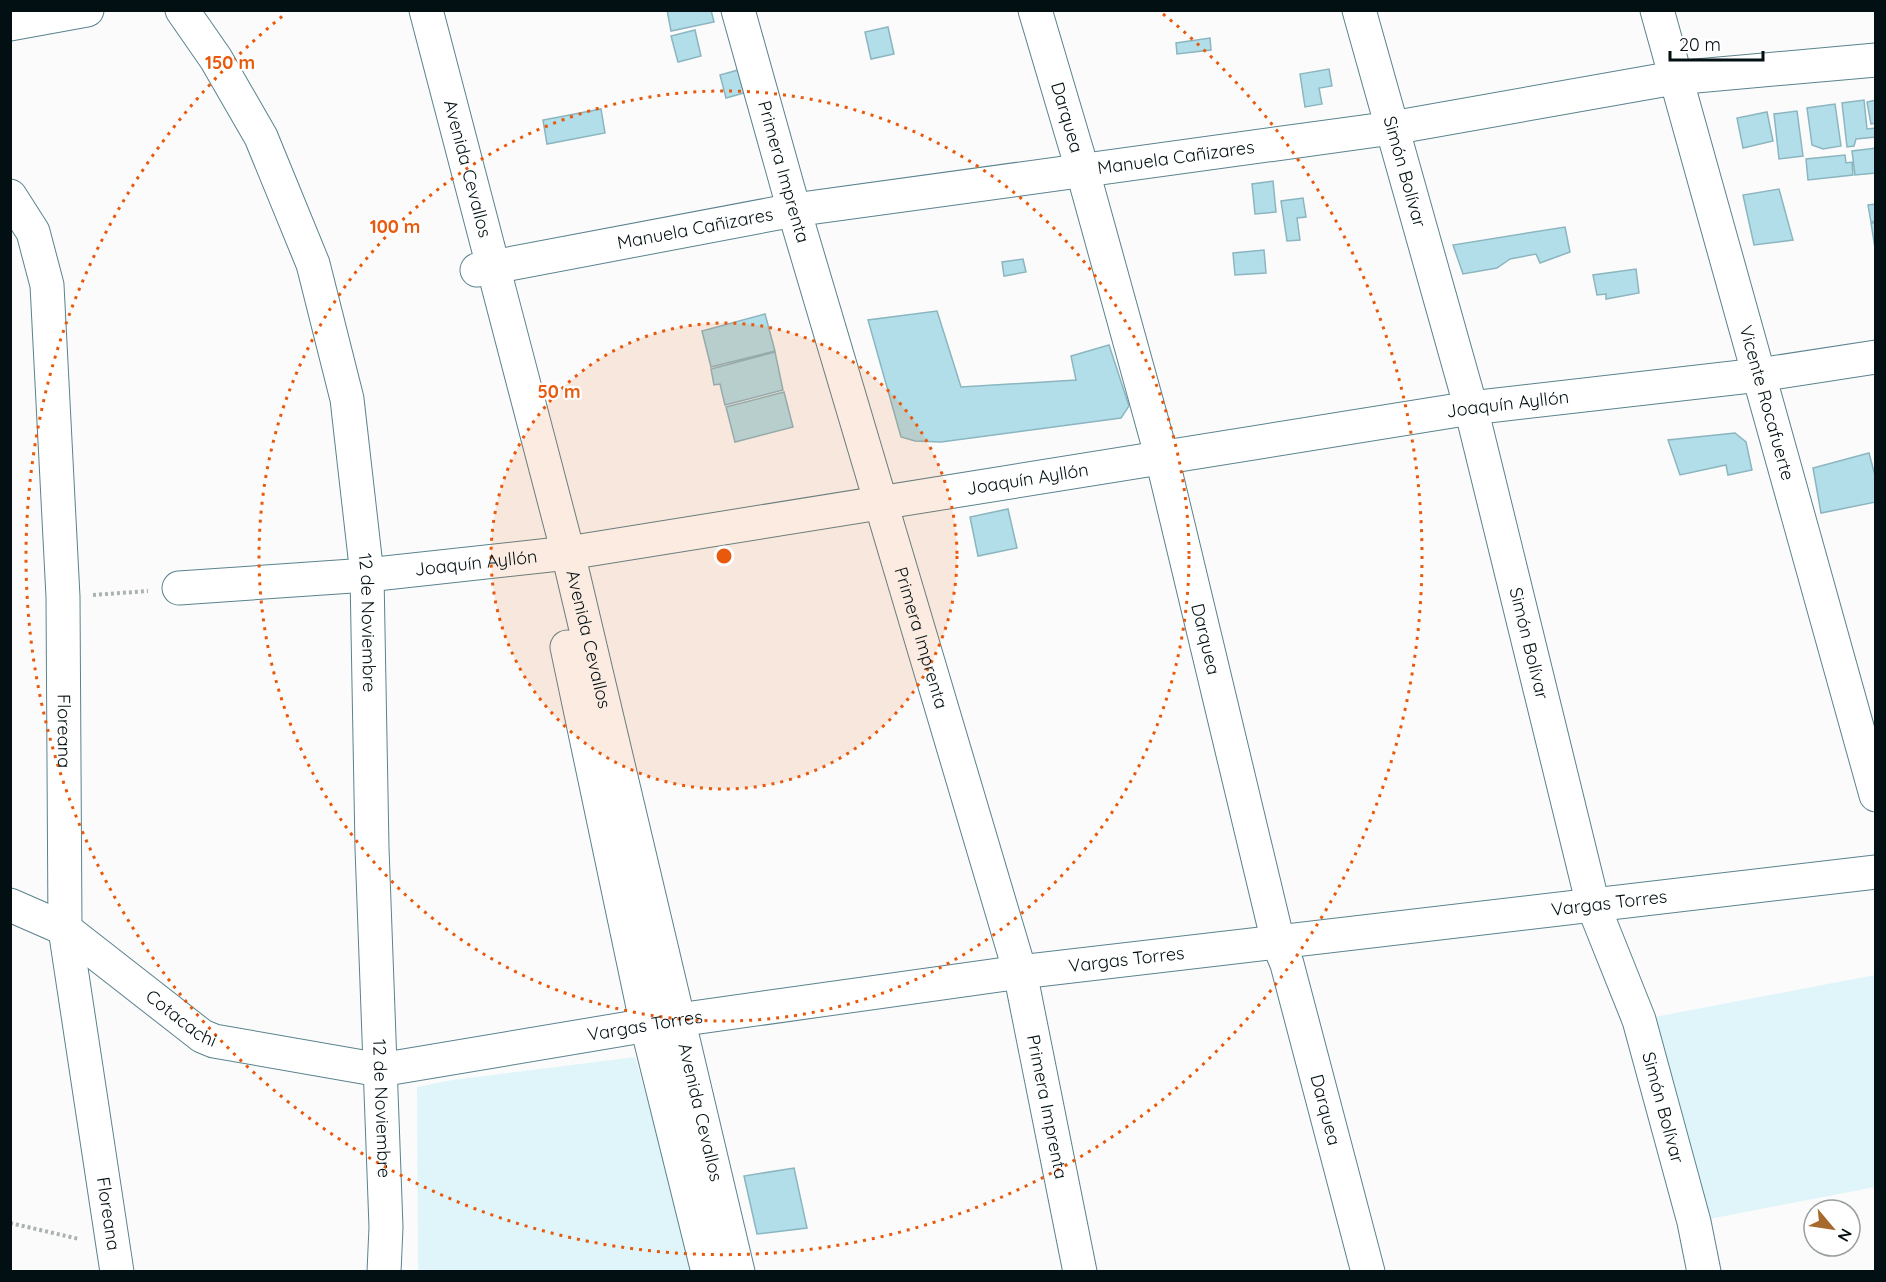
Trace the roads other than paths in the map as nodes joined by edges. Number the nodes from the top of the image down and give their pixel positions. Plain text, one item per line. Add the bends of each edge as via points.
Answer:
1 (87, 10) edge
2 (182, 10) edge
3 (408, 10) edge
4 (426, 10) edge
5 (738, 10) edge
6 (1035, 10) edge
7 (1359, 10) edge
8 (1657, 10) edge
9 (10, 24) edge
10 (1875, 60) edge
11 (1674, 78) junction
12 (1392, 128) junction
13 (1083, 172) junction
14 (10, 196) edge
15 (794, 210) junction
16 (485, 269) junction
17 (1875, 357) edge
18 (1759, 375) junction
19 (1471, 408) junction
20 (1162, 458) junction
21 (881, 503) junction
22 (558, 555) junction
23 (367, 575) junction
24 (179, 588) road end
25 (1875, 795) edge
26 (1875, 872) edge
27 (10, 905) edge
28 (1593, 905) junction
29 (66, 929) junction
30 (1278, 942) junction
31 (1020, 972) junction
32 (663, 1023) junction
33 (380, 1070) junction
34 (116, 1260) edge
35 (384, 1272) edge
36 (708, 1272) edge
37 (738, 1272) edge
38 (1080, 1272) edge
39 (1368, 1272) edge
40 (1704, 1272) edge

1 - 9 street
2 - 23 street, 12 de Noviembre via 261,137 313,264 347,399
3 - 16 street, Avenida Cevallos
4 - 16 street, Avenida Cevallos
5 - 15 street, Primera Imprenta
6 - 13 street, Darquea
7 - 12 street, Simón Bolívar
8 - 11 street, Vicente Rocafuerte
10 - 11 street, Manuela Cañizares
11 - 12 street, Manuela Cañizares
11 - 18 street, Vicente Rocafuerte
12 - 13 street, Manuela Cañizares
12 - 19 street, Simón Bolívar
13 - 15 street, Manuela Cañizares
13 - 20 street, Darquea
14 - 29 street, Floreana via 33,232 47,285 63,597
15 - 16 street, Manuela Cañizares
15 - 21 street, Primera Imprenta
16 - 22 street, Avenida Cevallos
17 - 18 street, Joaquín Ayllón
18 - 19 street, Joaquín Ayllón
18 - 25 street, Vicente Rocafuerte
19 - 20 street, Joaquín Ayllón
19 - 28 street, Simón Bolívar
20 - 21 street, Joaquín Ayllón
20 - 30 street, Darquea
21 - 22 street, Joaquín Ayllón
21 - 31 street, Primera Imprenta
22 - 23 street, Joaquín Ayllón
22 - 32 street, Avenida Cevallos
23 - 24 street, Joaquín Ayllón
23 - 33 street, 12 de Noviembre
26 - 28 street, Vargas Torres
27 - 29 street, Cotacachi
28 - 30 street, Vargas Torres
28 - 40 street, Simón Bolívar via 1639,1020
29 - 33 street, Cotacachi via 202,1036
29 - 34 street, Floreana
30 - 31 street, Vargas Torres
30 - 39 street, Darquea
31 - 32 street, Vargas Torres
31 - 38 street, Primera Imprenta
32 - 33 street, Vargas Torres
32 - 36 street, Avenida Cevallos
32 - 37 street, Avenida Cevallos
33 - 35 street, 12 de Noviembre via 387,1227

